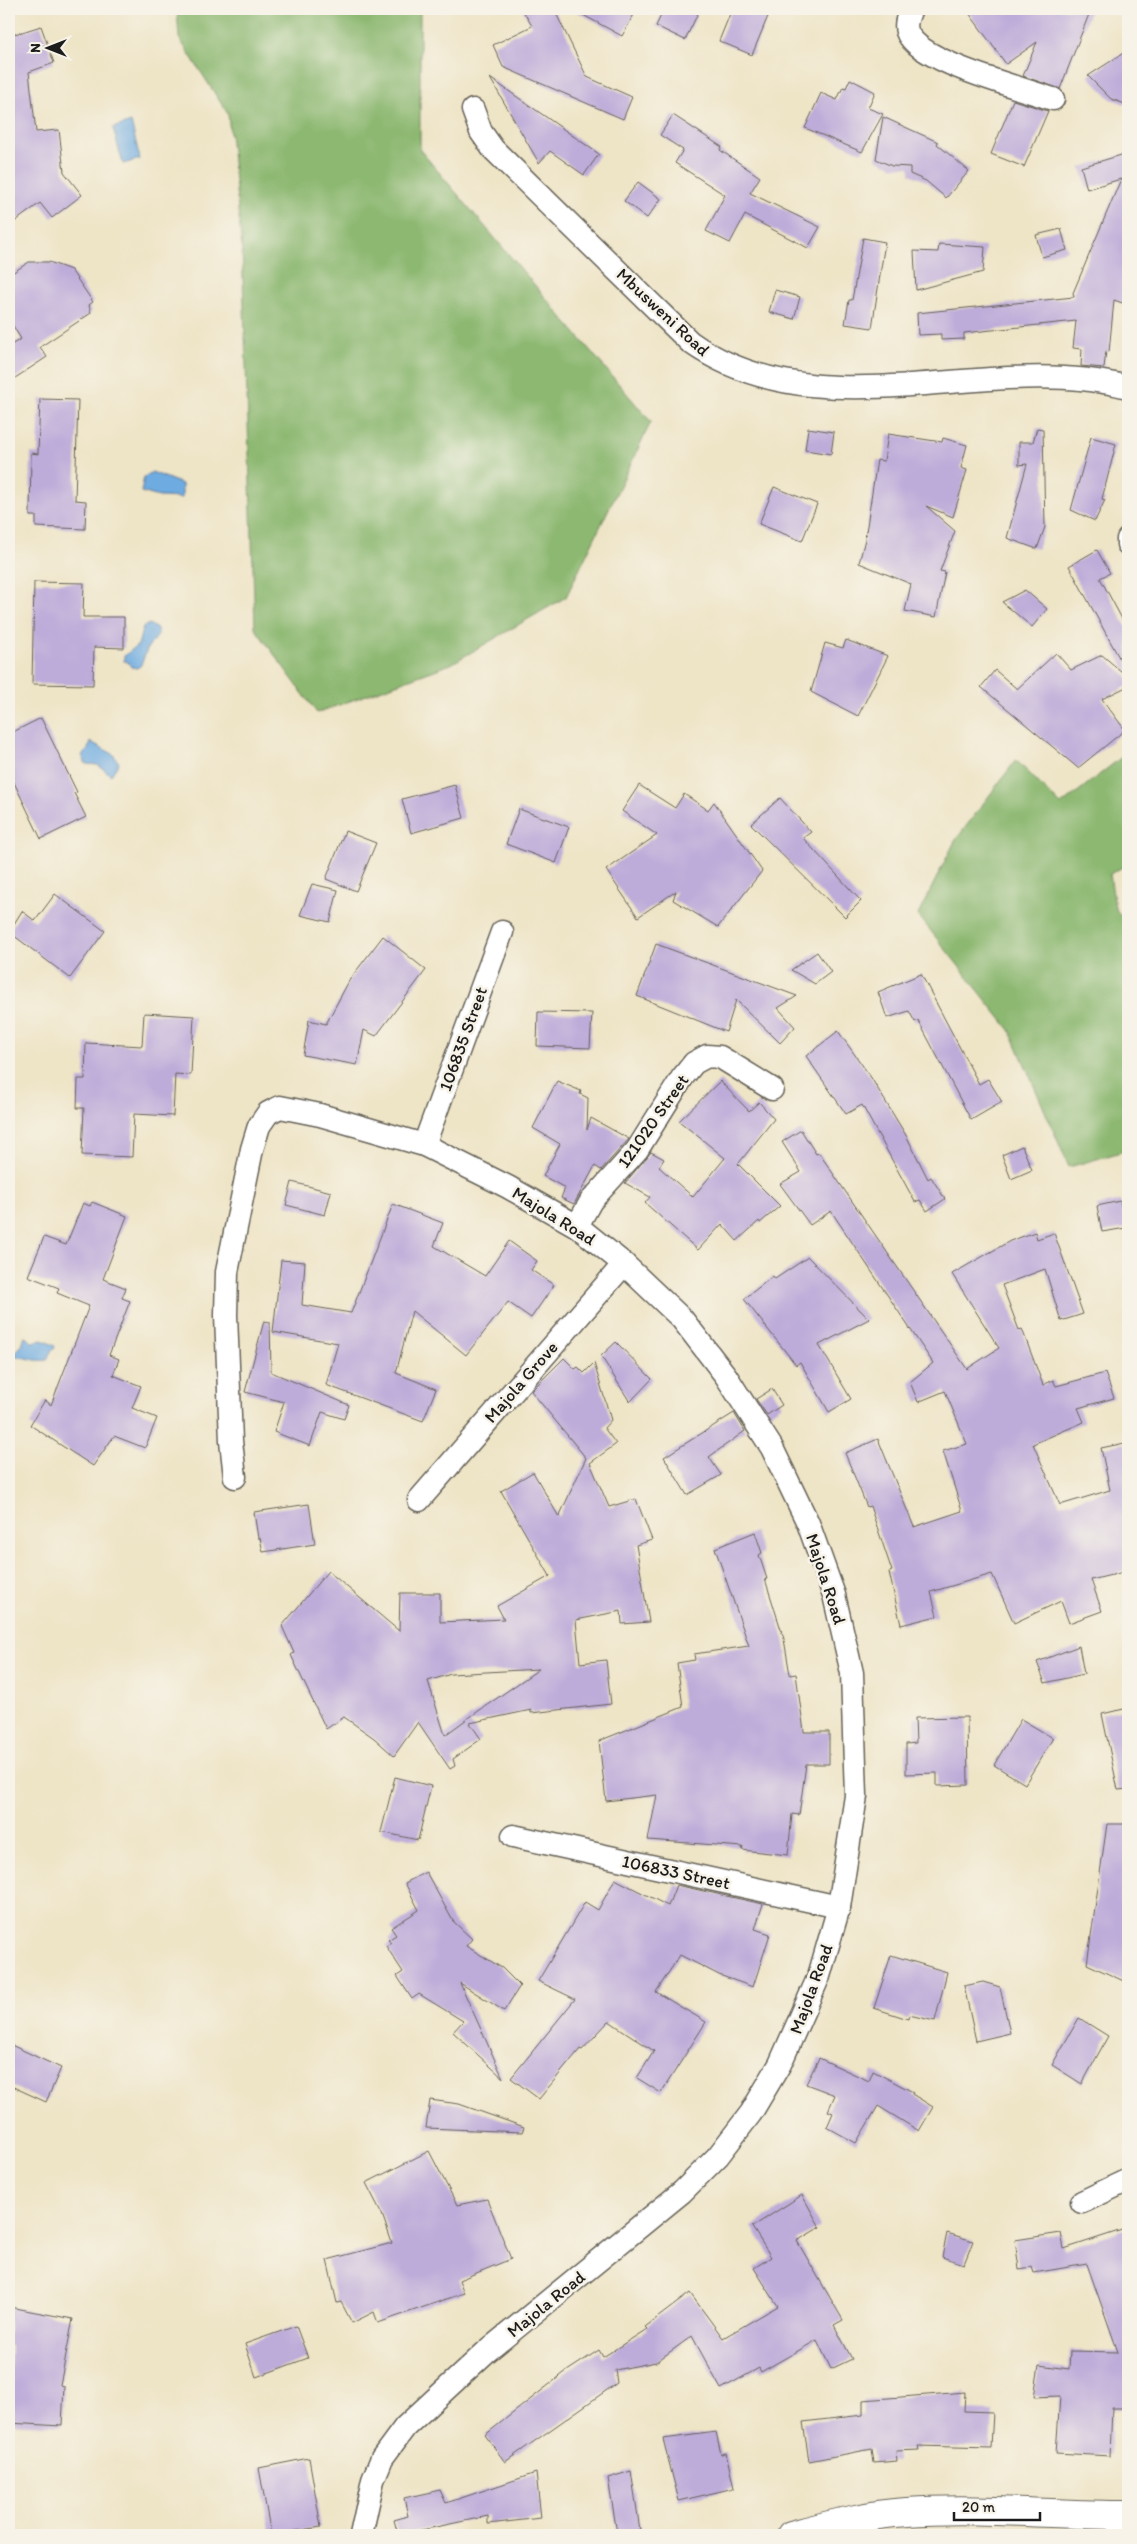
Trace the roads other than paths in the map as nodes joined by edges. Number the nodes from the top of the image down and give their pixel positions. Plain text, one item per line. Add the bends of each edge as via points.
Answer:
1 (908, 15) edge
2 (1053, 99) dead end
3 (473, 110) dead end
4 (1128, 387) edge
5 (1128, 539) edge
6 (1128, 544) edge
7 (502, 932) dead end
8 (772, 1089) dead end
9 (424, 1145) junction
10 (577, 1226) junction
11 (624, 1264) junction
12 (235, 1477) dead end
13 (419, 1500) dead end
14 (513, 1836) dead end
15 (839, 1907) junction
16 (1128, 2180) edge
17 (1082, 2202) dead end
18 (1128, 2515) edge
19 (361, 2535) edge
20 (791, 2535) edge

1 - 2 street via 909,37 923,50 945,62
3 - 4 street, Mbusweni Road via 481,132 493,149 690,342 713,358 771,380 807,385 871,388 1001,377 1055,377
5 - 6 street
7 - 9 street, 106835 Street
8 - 10 street, 121020 Street via 720,1058 707,1056 694,1063 637,1150 591,1201
9 - 10 street, Majola Road
9 - 12 street, Majola Road via 320,1115 280,1108 268,1113 260,1126 252,1149 227,1272 226,1315
10 - 11 street, Majola Road
11 - 13 street, Majola Grove
11 - 15 street, Majola Road via 682,1319 726,1376 772,1448 808,1523 834,1595 852,1673 856,1796
14 - 15 street, 106833 Street
15 - 19 street, Majola Road via 819,1976 798,2029 740,2128 718,2156 682,2192 486,2352 405,2427 382,2458 373,2480
16 - 17 street
18 - 20 street via 951,2510 905,2512 854,2519

